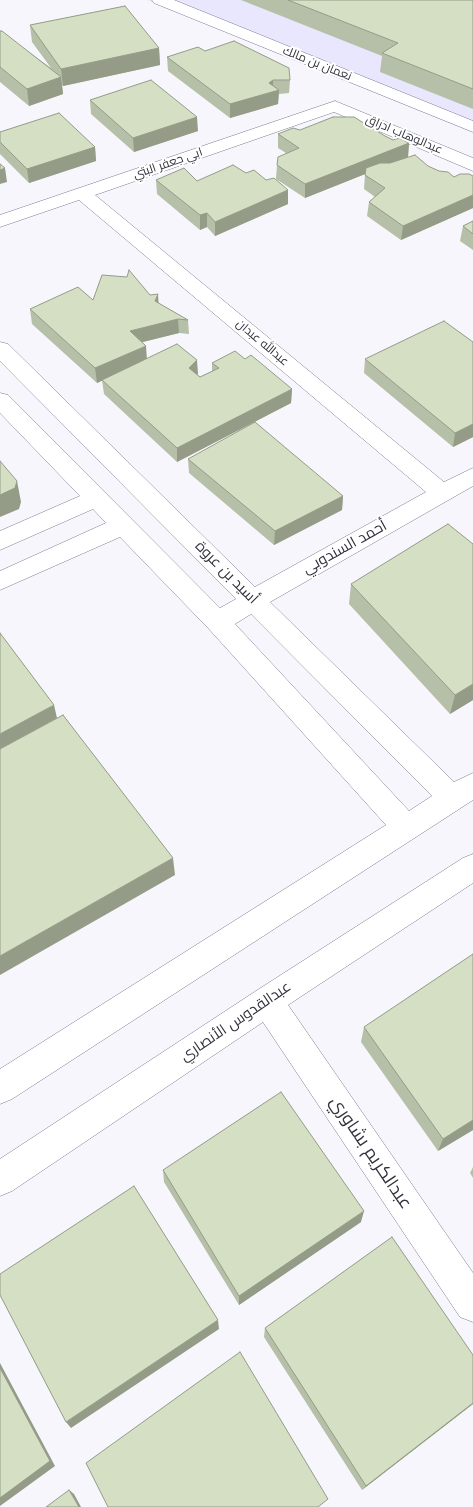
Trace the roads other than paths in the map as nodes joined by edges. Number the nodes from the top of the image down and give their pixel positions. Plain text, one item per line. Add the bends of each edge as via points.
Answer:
1 (160, 0) edge
2 (336, 106) joint
3 (473, 127) edge
4 (473, 165) edge
5 (82, 193) junction
6 (0, 222) edge
7 (0, 349) edge
8 (0, 400) edge
9 (473, 476) edge
10 (442, 493) junction
11 (97, 498) junction
12 (123, 525) junction
13 (0, 541) edge
14 (0, 581) edge
15 (253, 600) junction
16 (218, 622) junction
17 (463, 791) edge
18 (407, 828) junction
19 (473, 867) edge
20 (267, 1001) junction
21 (0, 1088) edge
22 (0, 1179) edge
23 (473, 1304) edge

1 - 3 street, نعمان بن مالك
2 - 4 street, عبدالوهاب ادراق
2 - 5 street, ابي جعفر البتي
5 - 6 street, ابي جعفر البتي
5 - 10 street, عبدالله عبدان
7 - 15 street, أسيد بن عروة
8 - 11 street
9 - 10 street, أحمد السندوبي
10 - 15 street, أحمد السندوبي
11 - 12 street
11 - 13 street
12 - 14 street
12 - 16 street
15 - 16 street, أحمد السندوبي
15 - 17 street, أسيد بن عروة
16 - 18 street
17 - 18 street
18 - 21 street
19 - 20 street, عبدالقدوس الأنصاري
20 - 22 street, عبدالقدوس الأنصاري
20 - 23 street, عبدالكريم بشاوري

